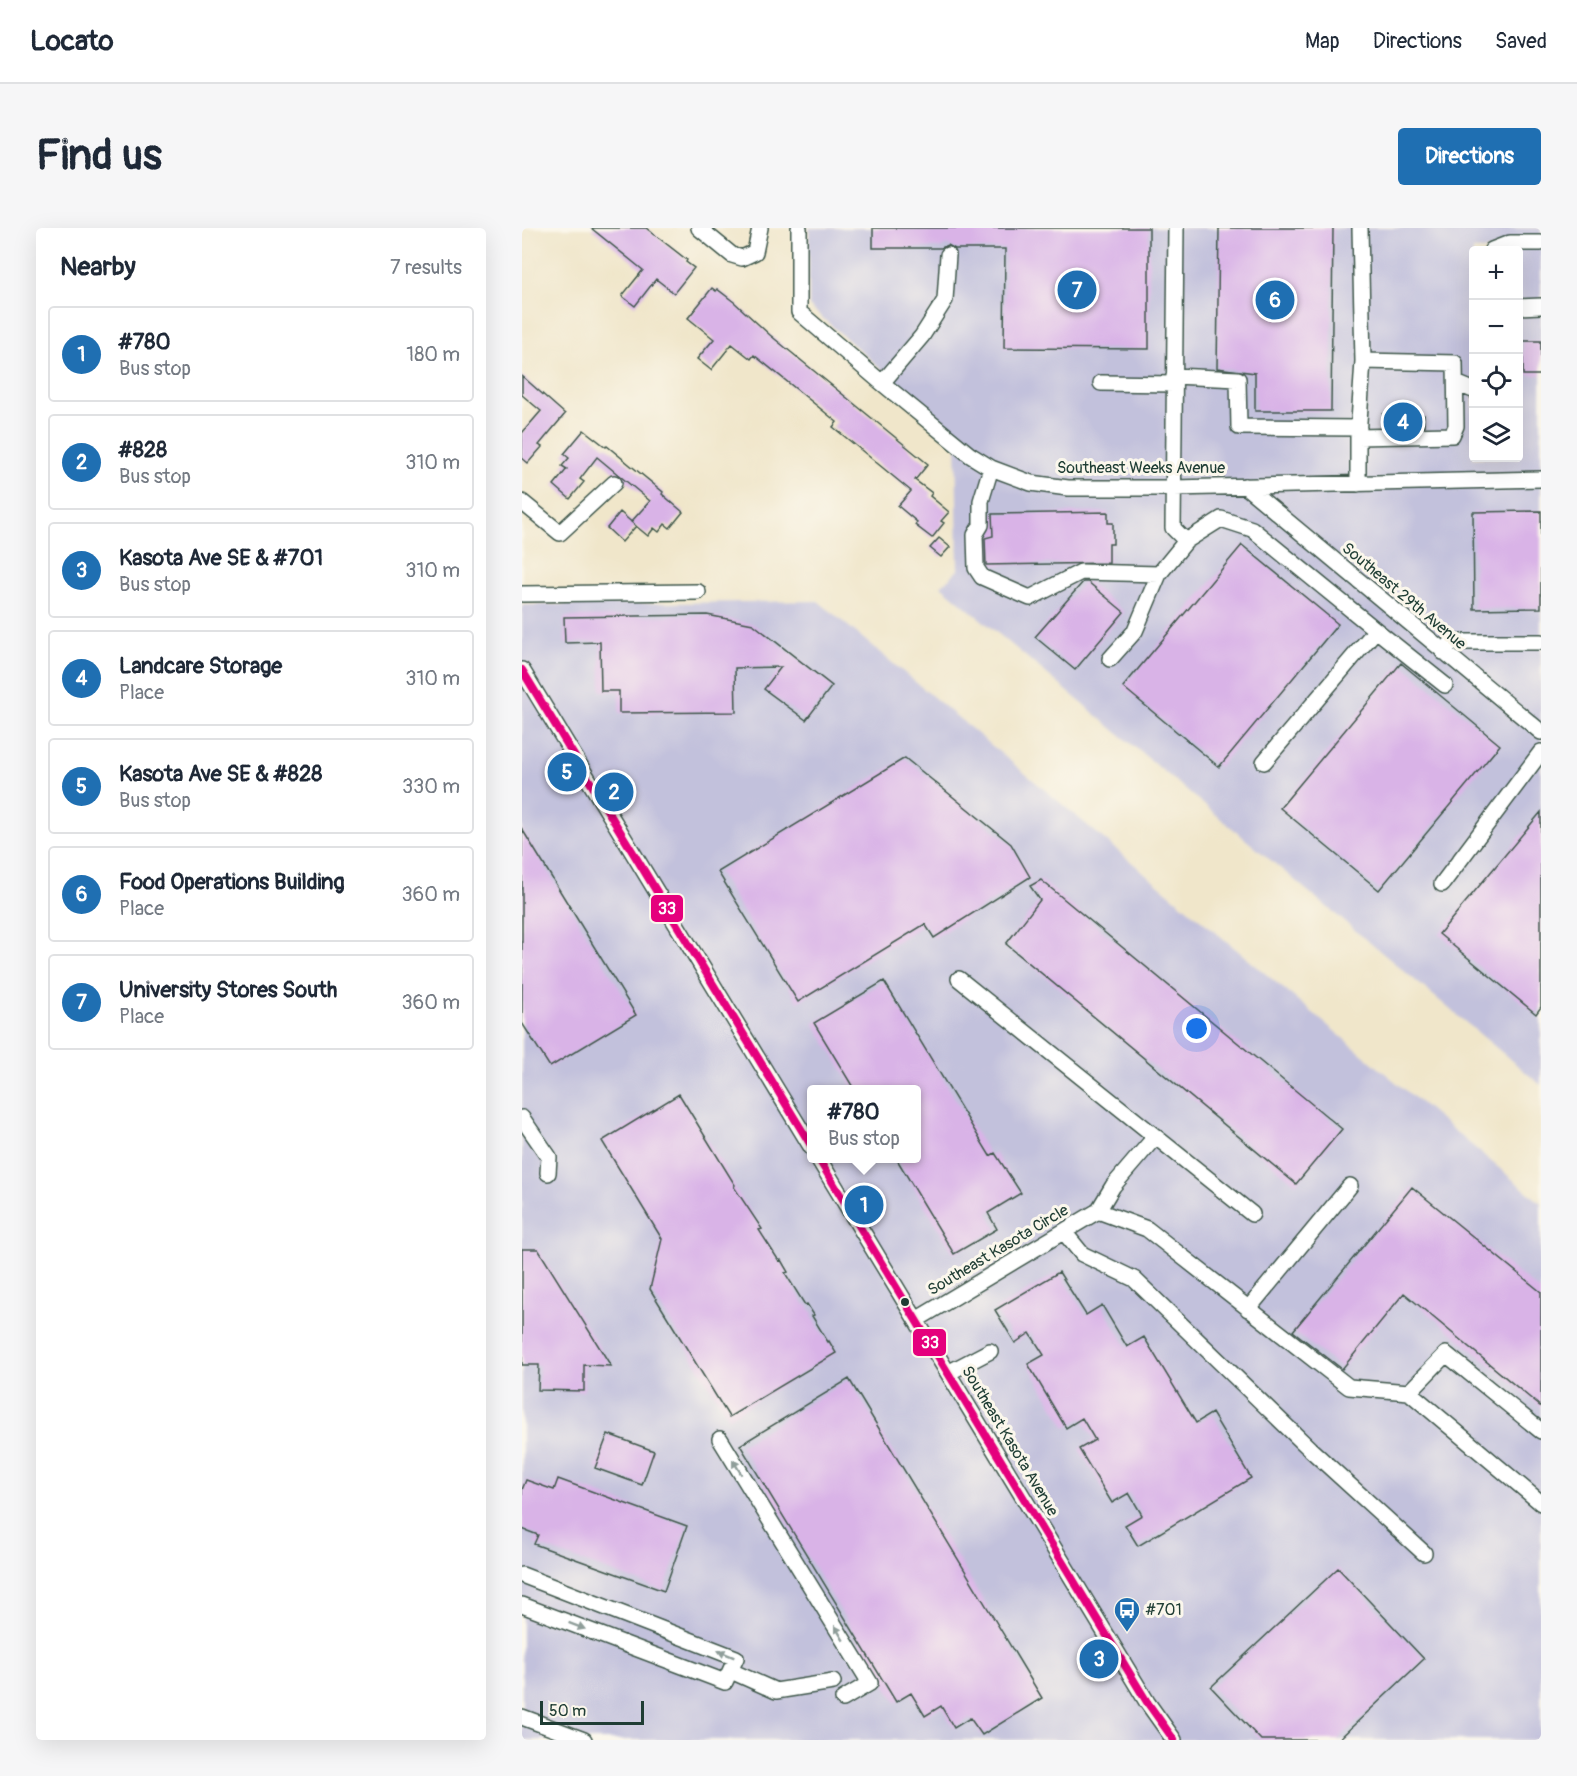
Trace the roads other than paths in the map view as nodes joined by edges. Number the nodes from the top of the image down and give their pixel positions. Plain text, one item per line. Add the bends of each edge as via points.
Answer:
1 (699, 228) edge
2 (760, 228) edge
3 (799, 228) edge
4 (1176, 228) edge
5 (1360, 228) edge
6 (1541, 243) edge
7 (1502, 246) edge
8 (948, 255) dead end
9 (1541, 306) edge
10 (1523, 307) edge
11 (1363, 362) junction
12 (1174, 380) junction
13 (1101, 382) dead end
14 (882, 383) junction
15 (1456, 383) junction
16 (1469, 388) edge
17 (1358, 433) junction
18 (991, 468) junction
19 (1541, 479) edge
20 (614, 483) dead end
21 (1358, 484) junction
22 (1245, 486) junction
23 (1174, 488) junction
24 (522, 502) edge
25 (1186, 541) junction
26 (1159, 574) junction
27 (698, 592) dead end
28 (522, 594) edge
29 (1376, 630) junction
30 (1541, 642) edge
31 (1443, 652) junction
32 (1110, 659) dead end
33 (522, 670) edge
34 (1445, 685) dead end
35 (1541, 732) edge
36 (1541, 752) edge
37 (1264, 762) dead end
38 (1442, 884) dead end
39 (959, 979) dead end
40 (522, 1118) edge
41 (1155, 1137) junction
42 (807, 1140) edge
43 (821, 1163) edge
44 (549, 1173) dead end
45 (1350, 1186) dead end
46 (1098, 1211) junction
47 (1251, 1214) dead end
48 (1064, 1232) junction
49 (1248, 1309) junction
50 (916, 1320) junction
51 (990, 1351) dead end
52 (948, 1373) junction
53 (1409, 1392) junction
54 (1541, 1431) edge
55 (720, 1439) dead end
56 (1541, 1503) edge
57 (1424, 1553) dead end
58 (522, 1575) edge
59 (522, 1605) edge
60 (731, 1671) junction
61 (833, 1682) dead end
62 (843, 1700) dead end
63 (522, 1717) edge
64 (584, 1740) edge
65 (1173, 1740) edge

1 - 2 street via 732,255 742,258 755,252
3 - 14 street, Southeast Weeks Avenue via 799,312
4 - 12 street
5 - 11 street
6 - 7 street
8 - 14 street via 945,300 922,336
9 - 10 street
11 - 15 street via 1455,363
11 - 17 street
12 - 13 street
12 - 17 street via 1238,379 1239,427
12 - 23 street
14 - 18 street, Southeast Weeks Avenue
15 - 16 street
15 - 17 street via 1456,426 1452,435
17 - 21 street
18 - 23 street, Southeast Weeks Avenue via 1048,486
18 - 26 street via 981,501 981,525 975,535 976,568 982,577 1030,598 1081,572
19 - 21 street, Southeast Weeks Avenue
20 - 24 street via 560,533
21 - 22 street, Southeast Weeks Avenue
22 - 23 street, Southeast Weeks Avenue
22 - 31 street, Southeast 29th Avenue
23 - 25 street via 1173,528
25 - 26 street
25 - 29 street via 1221,519 1252,529
26 - 32 street via 1135,631
27 - 28 street
29 - 34 street
29 - 37 street
30 - 31 street via 1452,642
31 - 35 street, Southeast 29th Avenue
33 - 42 street
36 - 38 street
39 - 41 street
40 - 44 street via 549,1157
41 - 46 street via 1113,1186
41 - 47 street
43 - 50 street, Southeast Kasota Avenue
45 - 49 street
46 - 48 street, Southeast Kasota Circle
46 - 49 street via 1147,1228
48 - 50 street, Southeast Kasota Circle
48 - 57 street via 1082,1254 1134,1280
49 - 53 street via 1349,1387
50 - 52 street, Southeast Kasota Avenue
51 - 52 street
52 - 65 street, Southeast Kasota Avenue
53 - 54 street via 1446,1354
53 - 56 street
62 -> 55 street via 870,1683
60 -> 58 street via 736,1658
59 -> 60 street via 725,1682
60 - 61 street via 776,1690
63 - 64 street

